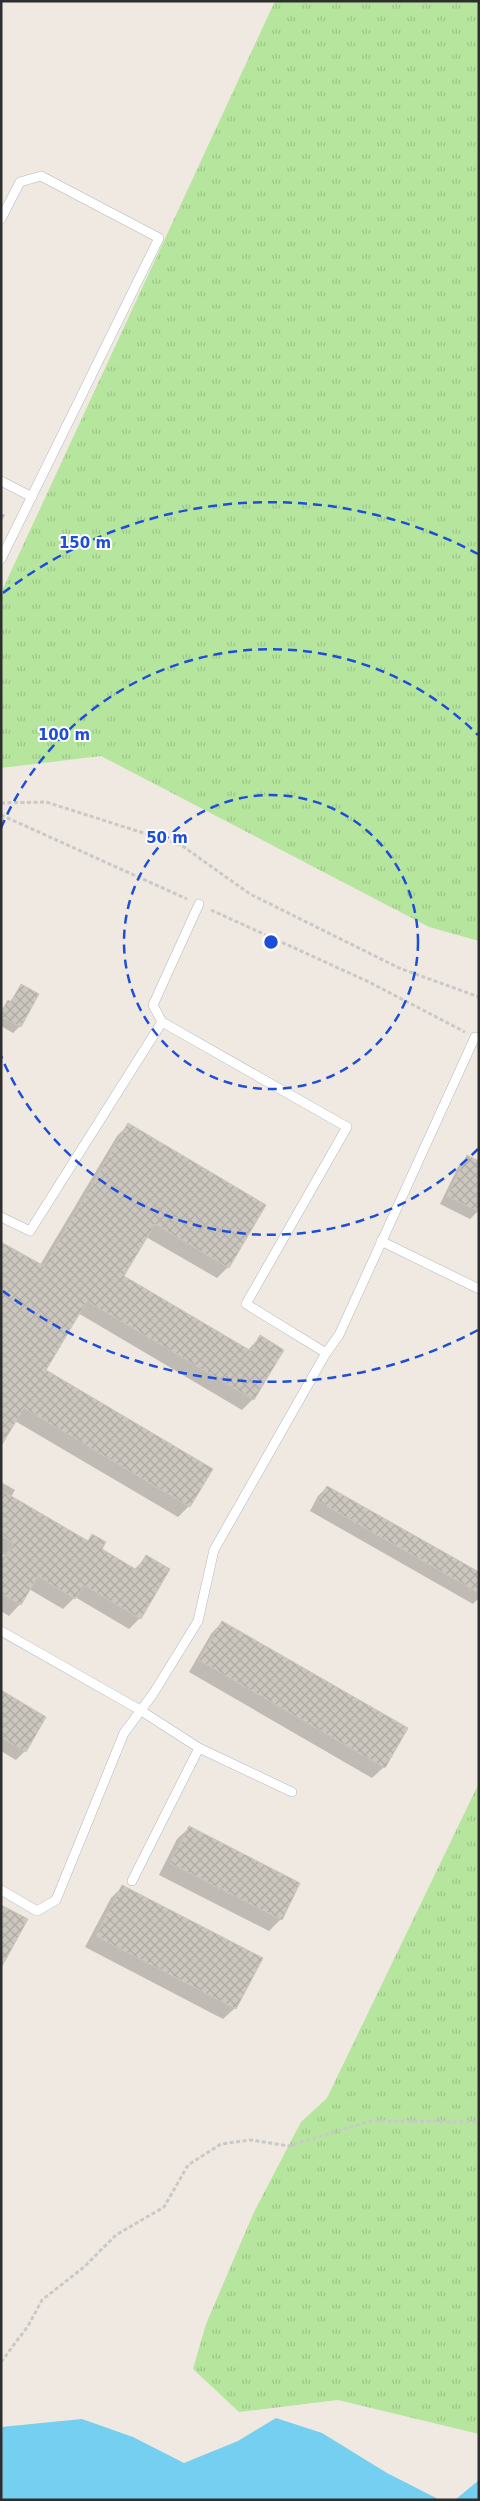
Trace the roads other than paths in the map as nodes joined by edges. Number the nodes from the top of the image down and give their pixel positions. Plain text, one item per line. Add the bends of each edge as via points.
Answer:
1 (1, 219) edge
2 (1, 480) edge
3 (32, 497) junction
4 (1, 559) edge
5 (199, 904) road end
6 (162, 1022) junction
7 (475, 1037) road end
8 (1, 1217) edge
9 (381, 1241) junction
10 (479, 1289) edge
11 (326, 1353) junction
12 (1, 1631) edge
13 (140, 1710) junction
14 (199, 1748) junction
15 (292, 1792) dead end
16 (132, 1881) dead end
17 (1, 1890) edge

1 - 3 lane via 20,182 41,176 159,238
2 - 3 lane
3 - 4 lane
5 - 6 lane via 153,1005
6 - 8 lane via 30,1231
6 - 11 lane via 347,1127 246,1304
7 - 9 lane
9 - 10 lane
9 - 11 lane via 339,1335
11 - 13 lane via 214,1550 198,1621
12 - 13 lane
13 - 14 lane
13 - 17 lane via 124,1733 56,1900 37,1911
14 - 15 lane
14 - 16 lane

